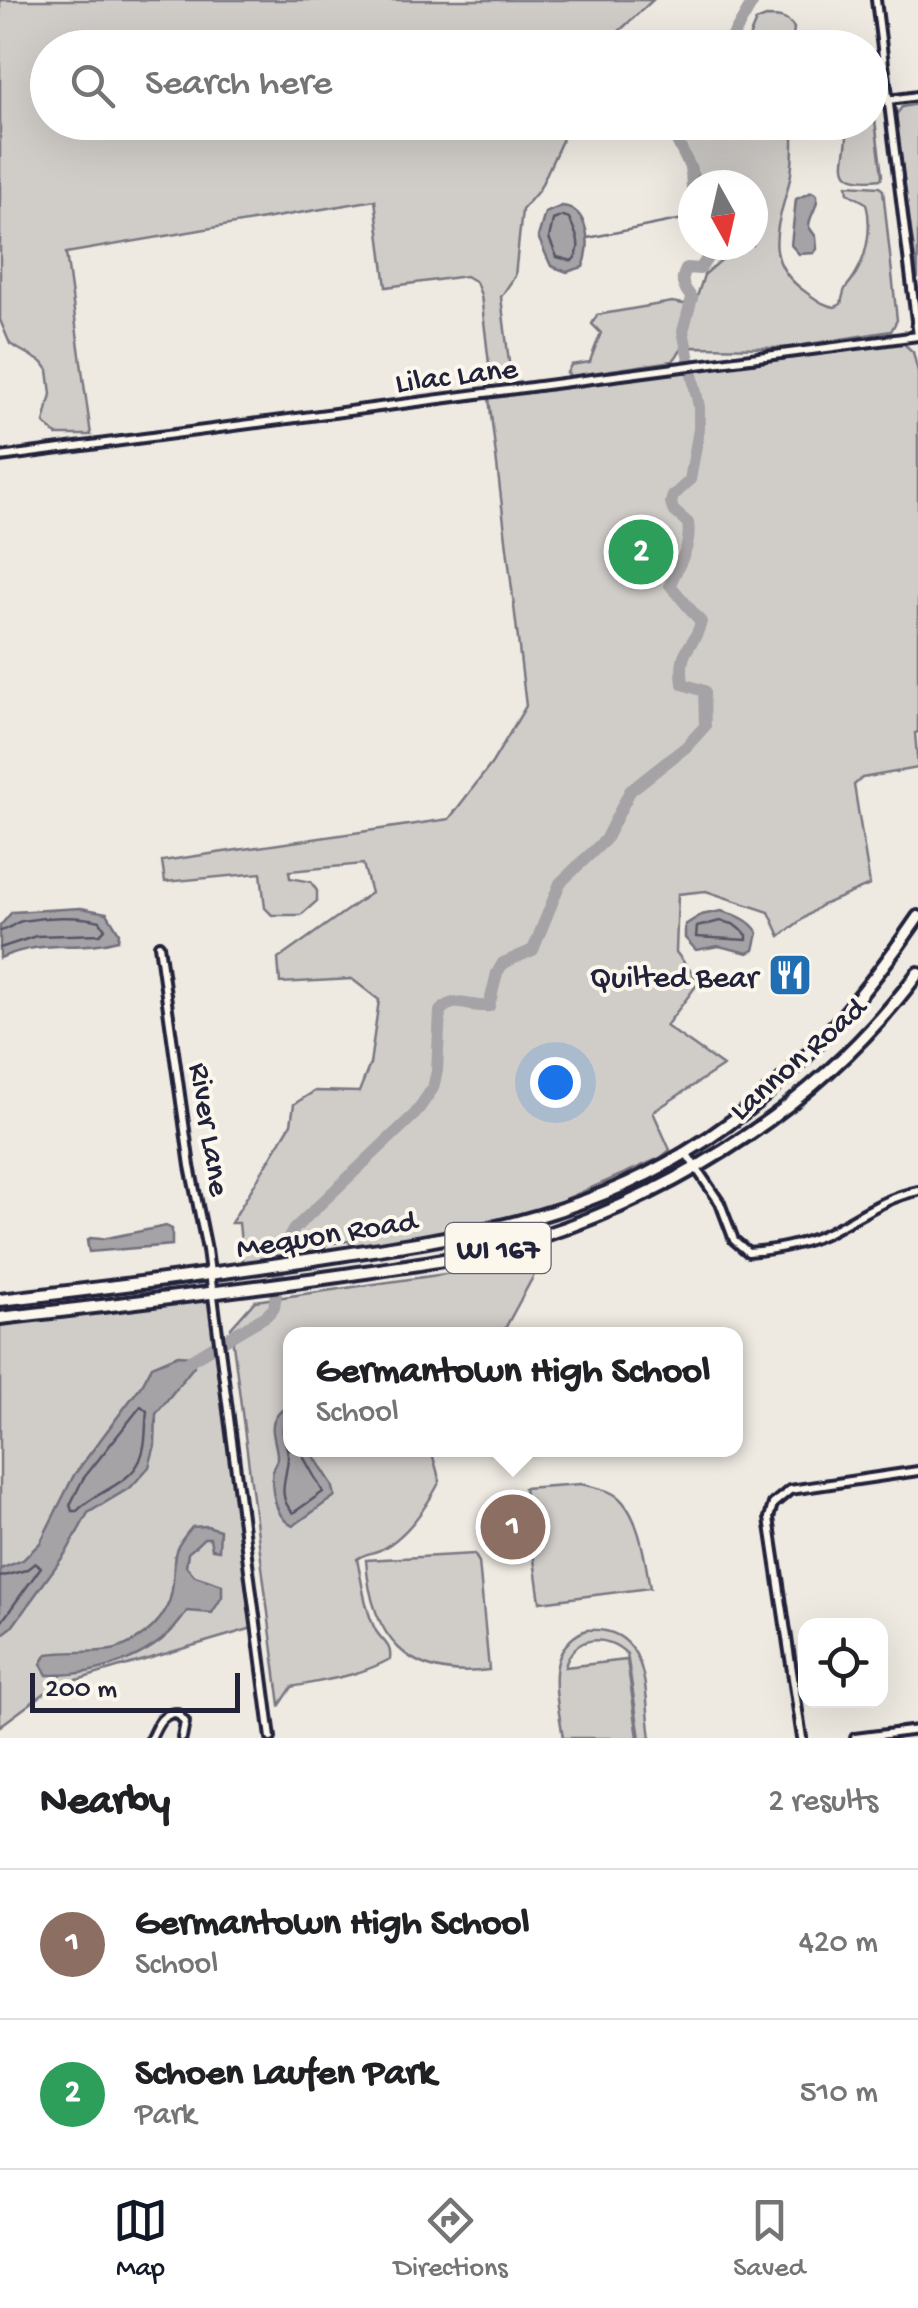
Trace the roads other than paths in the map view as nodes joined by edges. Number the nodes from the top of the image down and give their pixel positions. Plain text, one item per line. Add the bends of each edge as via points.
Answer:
1 (876, 0) edge
2 (880, 30) edge
3 (888, 92) edge
4 (918, 96) edge
5 (889, 100) junction
6 (918, 337) edge
7 (0, 457) edge
8 (918, 917) edge
9 (159, 945) dead end
10 (918, 973) edge
11 (686, 1153) junction
12 (697, 1168) junction
13 (918, 1191) edge
14 (210, 1275) junction
15 (64, 1292) junction
16 (210, 1294) junction
17 (0, 1300) edge
18 (66, 1310) junction
19 (0, 1318) edge
20 (918, 1471) edge
21 (918, 1730) edge
22 (151, 1738) edge
23 (182, 1738) edge
24 (270, 1738) edge
25 (802, 1738) edge
26 (855, 1738) edge

1 - 2 street
3 - 5 street
4 - 5 street
5 - 6 street
6 - 7 street, Lilac Lane
8 - 11 main road, Lannon Road / WI 167 via 844,1016 797,1065
9 - 14 street, River Lane
10 - 12 main road, Lannon Road / WI 167 via 854,1048
11 - 12 street
11 - 14 main road, Mequon Road / WI 167 via 534,1219
12 - 13 street via 734,1240 748,1252 824,1234
12 - 16 main road, Mequon Road / WI 167 via 536,1238 470,1255
14 - 15 main road, Mequon Road / WI 167
14 - 16 street, River Lane
15 - 17 main road, Mequon Road / WI 167
15 - 18 main road
16 - 18 main road, Mequon Road / WI 167
16 - 24 street, River Lane
18 - 19 main road, Mequon Road / WI 167
20 - 25 street via 790,1490 773,1504 769,1518
21 - 26 street
22 - 23 street via 166,1714 176,1713 185,1722

